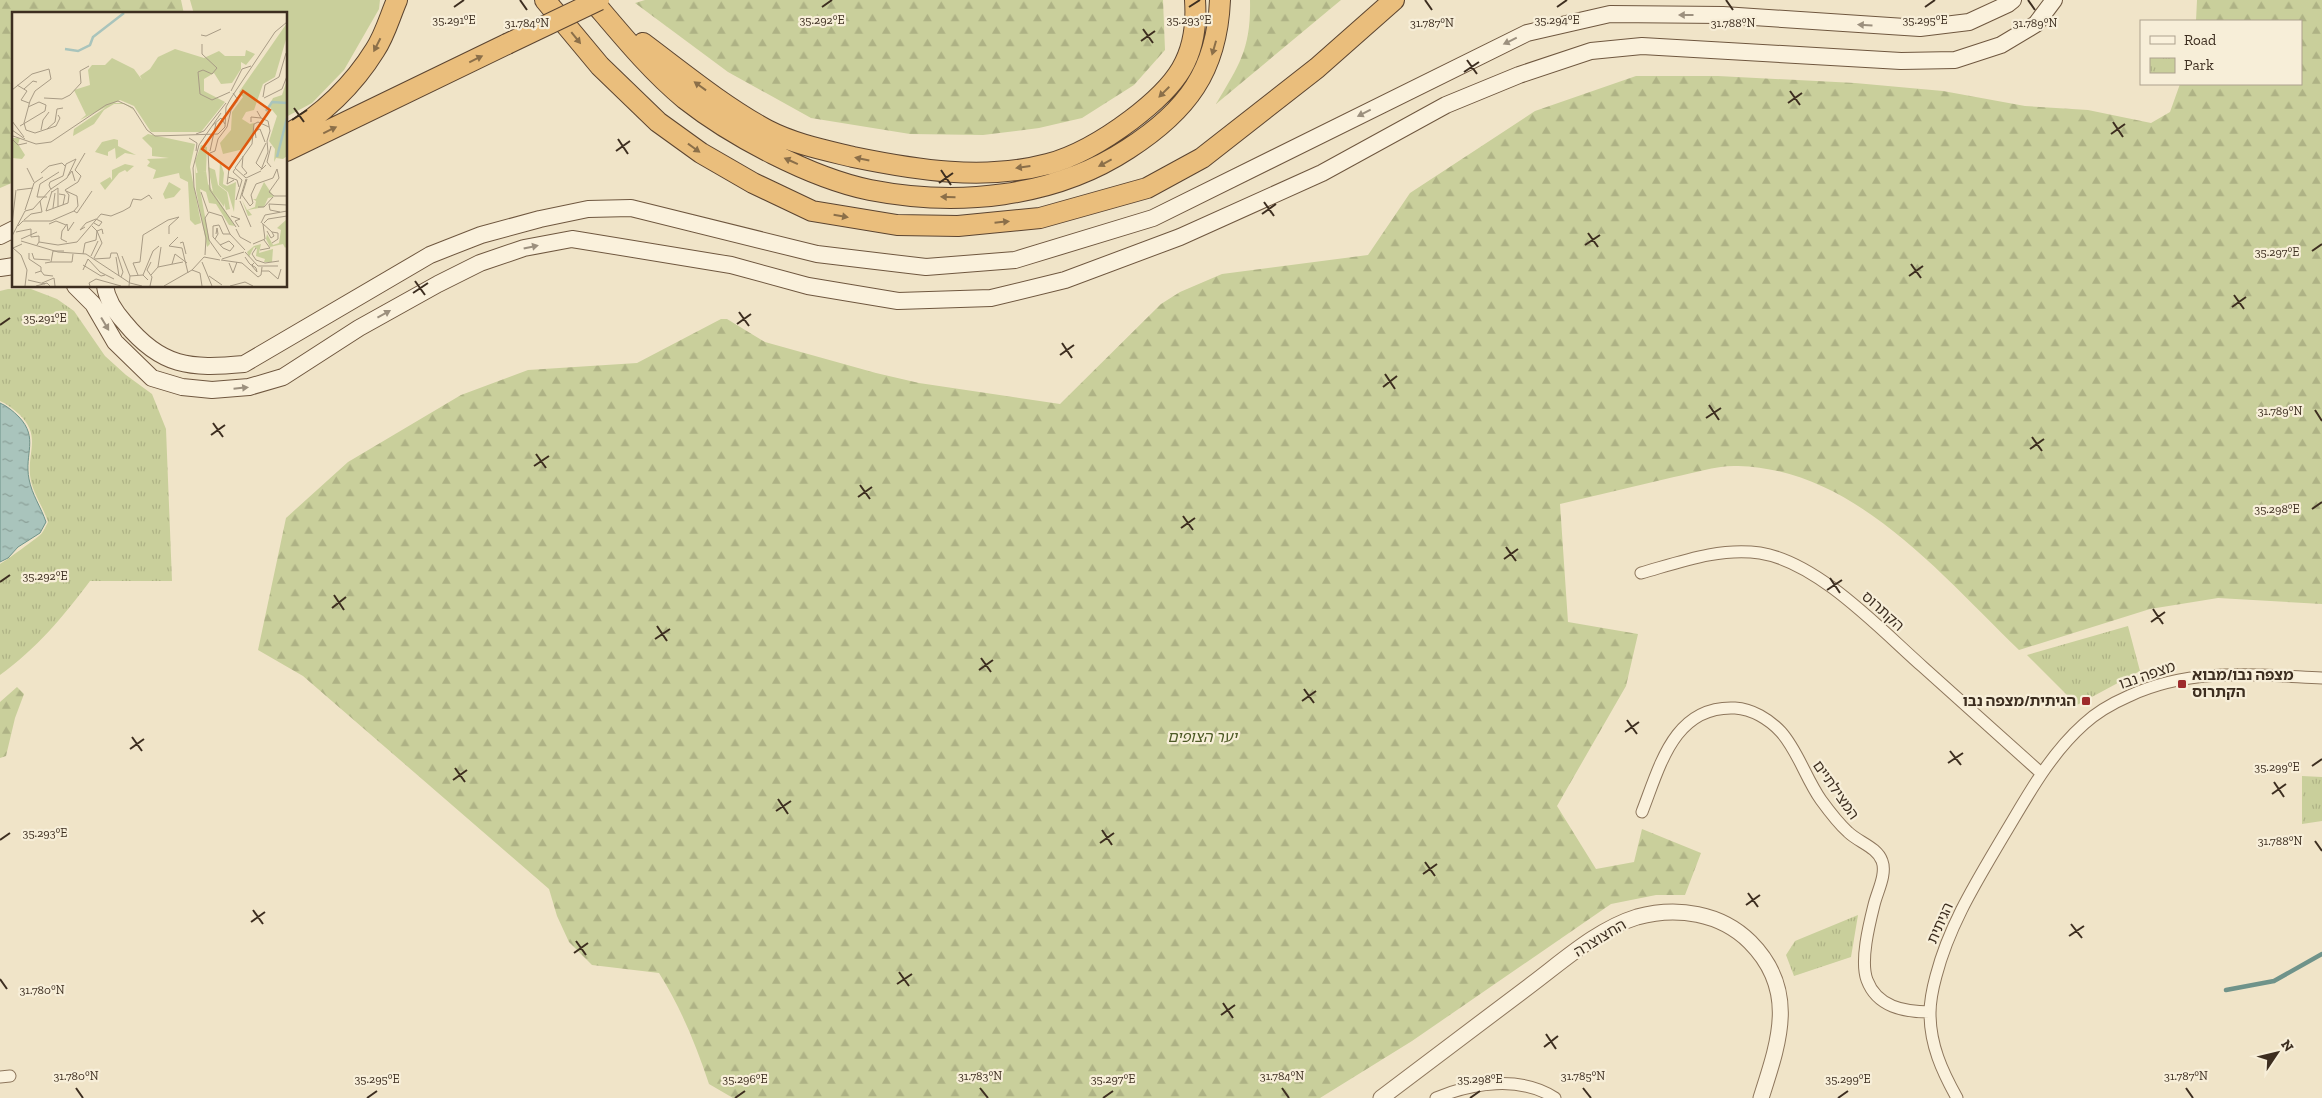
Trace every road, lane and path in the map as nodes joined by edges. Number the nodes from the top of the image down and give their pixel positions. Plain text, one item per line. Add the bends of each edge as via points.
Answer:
1 (397, 0) edge
2 (545, 0) edge
3 (1196, 0) edge
4 (1220, 0) edge
5 (1394, 0) edge
6 (2014, 0) edge
7 (2054, 0) edge
8 (597, 4) edge
9 (288, 134) edge
10 (288, 150) edge
11 (12, 230) edge
12 (0, 236) edge
13 (77, 288) edge
14 (106, 288) edge
15 (1641, 573) dead end
16 (2322, 678) edge
17 (2041, 773) junction
18 (1642, 812) dead end
19 (1930, 1012) junction
20 (1381, 1098) edge
21 (1436, 1098) edge
22 (1555, 1098) edge
23 (1761, 1098) edge
24 (1957, 1098) edge

1 -> 9 highway via 376,49 354,80 328,105
2 -> 5 highway via 600,66 658,122 701,153 754,183 812,211 897,225 958,226 1040,218 1147,188 1202,158 1317,68
3 -> 8 highway via 1195,33 1182,70 1171,86 1126,123 1084,151 1048,164 961,172 920,170 798,144 768,130 701,87
4 -> 8 highway via 1216,38 1202,78 1166,121 1148,136 1100,166 1063,182 1032,190 969,197 870,190 783,158 718,122 684,98 631,46
6 -> 14 main road via 1968,22 1920,28 1722,15 1610,14 1527,33 1153,218 1015,260 916,266 817,254 631,208 588,209 481,235 430,255 244,364 213,367 161,356 140,342 116,313
13 -> 7 main road via 92,304 116,342 152,378 182,387 212,390 249,387 283,377 359,328 480,263 524,248 572,239 731,265 808,286 898,301 991,298 1065,280 1180,237 1322,173 1446,105 1519,75 1591,51 1642,46 1900,61 1955,60 2000,44 2036,24
10 -> 8 highway, bridge
11 - 12 main road
15 - 17 street, הקתרוס via 1707,555 1735,552 1761,553 1805,570 1849,600
16 - 17 street, מצפה נבו via 2213,674 2158,685 2108,707 2085,723
17 - 19 street, הגיתית via 1950,930 1940,959
18 - 19 street, המצילתיים via 1673,740 1699,714 1719,708 1739,709 1772,723 1783,734 1815,791 1833,815 1883,862 1864,966 1874,993 1882,1001 1910,1012
19 - 24 street, הגיתית via 1938,1060
20 - 23 street, החצוצרה via 1585,944 1622,923 1667,912 1707,916 1731,927 1759,951 1769,968 1777,985 1782,1014 1775,1053
21 - 22 street via 1458,1089 1491,1084 1529,1088

